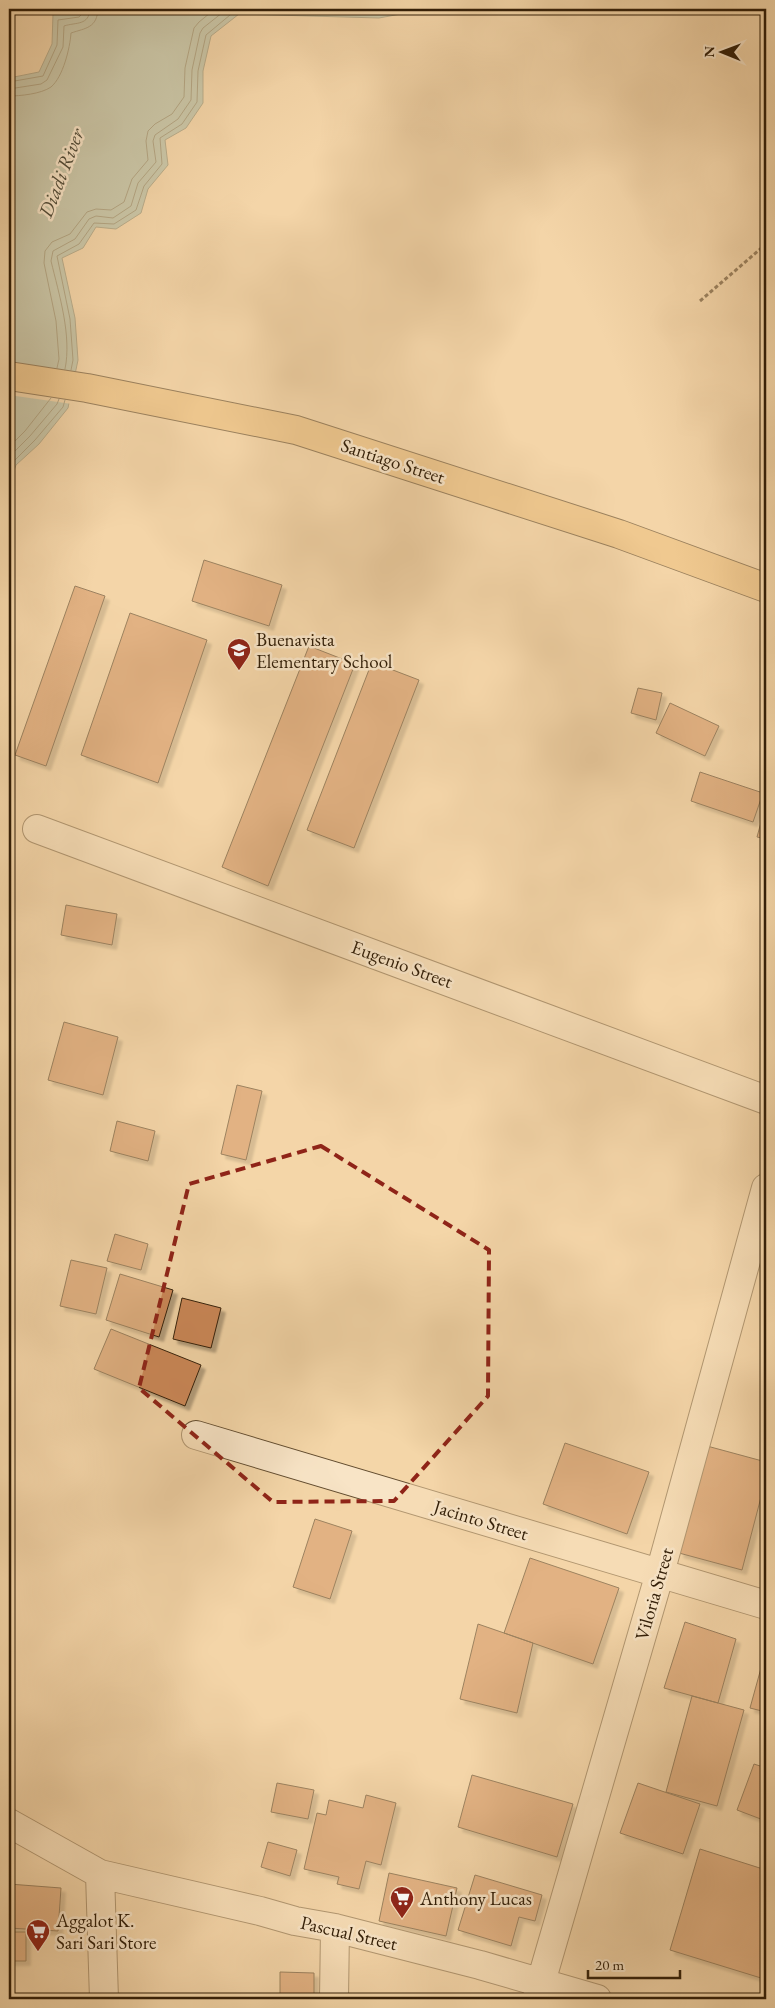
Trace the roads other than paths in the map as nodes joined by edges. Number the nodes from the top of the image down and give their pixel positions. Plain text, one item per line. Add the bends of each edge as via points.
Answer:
1 (9, 376) edge
2 (766, 588) edge
3 (38, 829) dead end
4 (766, 1100) edge
5 (766, 1188) edge
6 (196, 1436) dead end
7 (660, 1573) junction
8 (766, 1605) edge
9 (9, 1823) edge
10 (100, 1874) junction
11 (335, 1928) junction
12 (539, 1991) edge
13 (104, 1999) edge
14 (334, 1999) edge
15 (597, 1999) edge

1 - 2 main road, Santiago Street via 87,388 296,430 619,534
3 - 4 street, Eugenio Street
5 - 7 street, Viloria Street
6 - 7 street, Jacinto Street
7 - 8 street, Jacinto Street
7 - 12 street, Viloria Street
9 - 10 street, Pascual Street
10 - 11 street, Pascual Street
10 - 13 street
11 - 12 street, Pascual Street
11 - 14 street
12 - 15 street, Pascual Street

